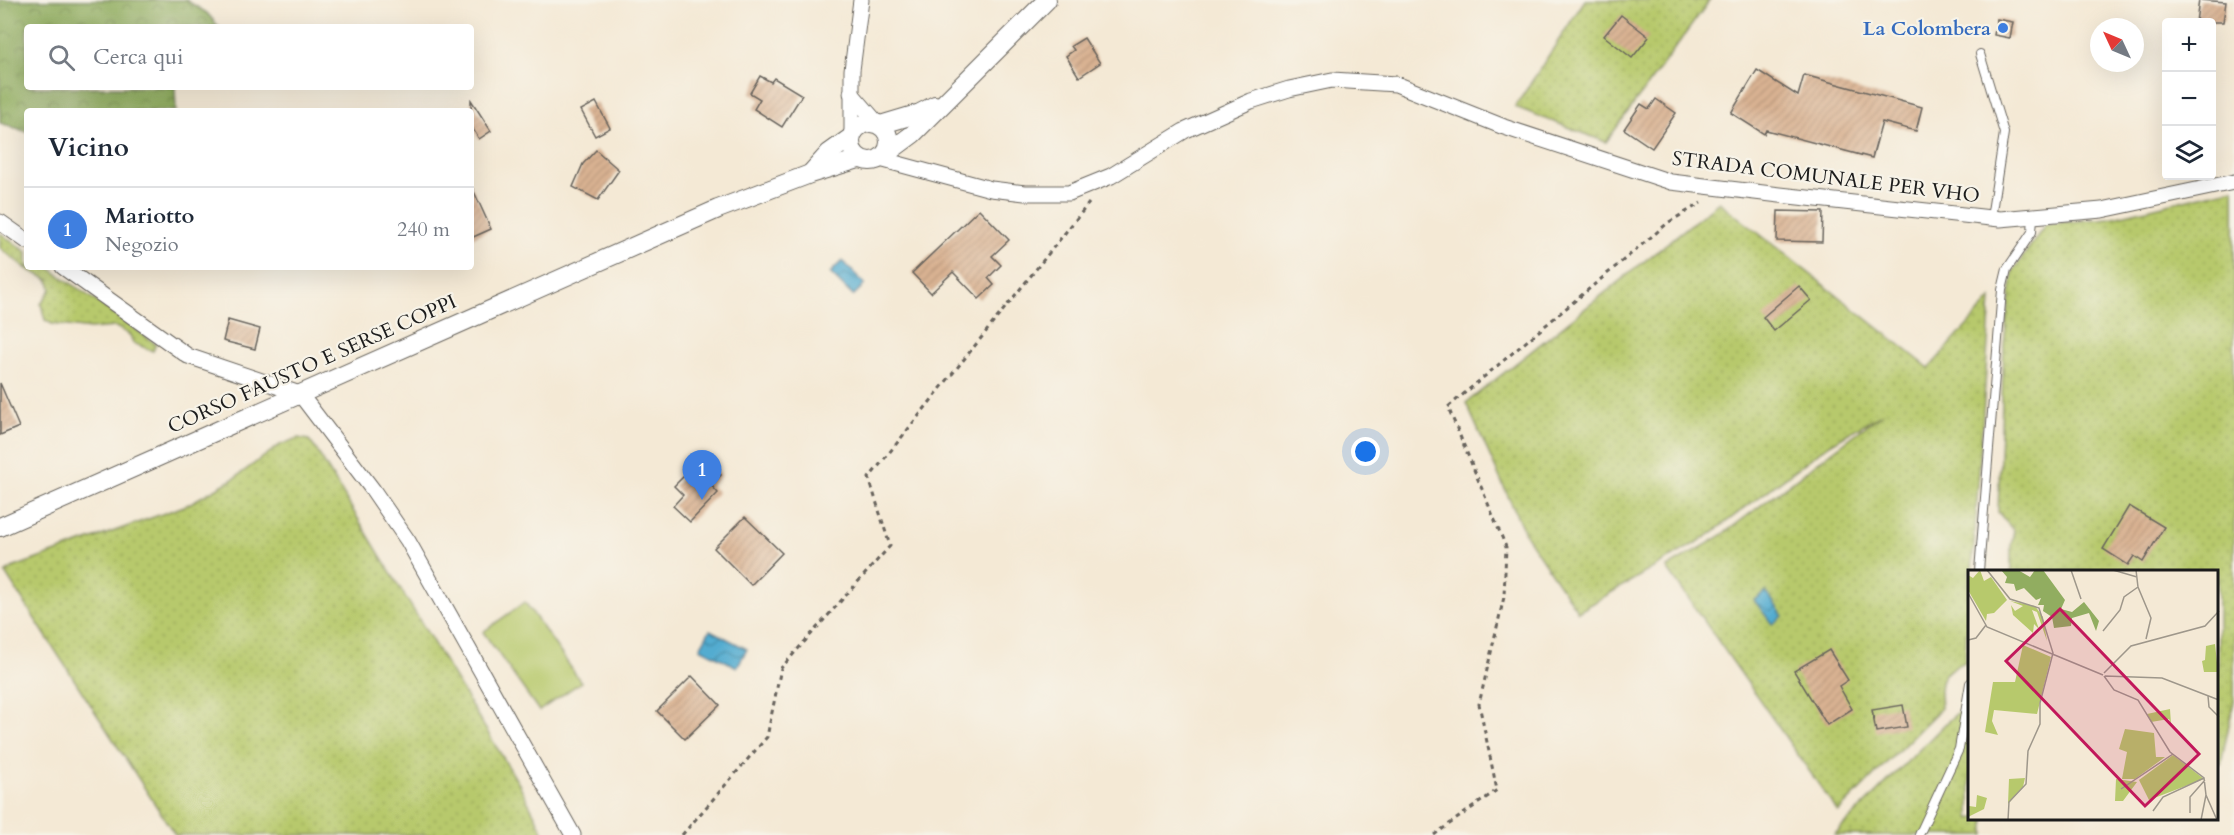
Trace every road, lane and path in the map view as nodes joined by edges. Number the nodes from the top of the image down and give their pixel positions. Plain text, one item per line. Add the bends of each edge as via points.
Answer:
1 (861, 0) edge
2 (1047, 0) edge
3 (1980, 54) dead end
4 (851, 93) junction
5 (950, 97) junction
6 (879, 125) junction
7 (851, 136) junction
8 (883, 157) junction
9 (860, 159) junction
10 (810, 174) junction
11 (2234, 182) edge
12 (1726, 188) junction
13 (1089, 203) dead end
14 (2033, 216) junction
15 (1991, 218) junction
16 (0, 222) edge
17 (24, 240) edge
18 (67, 270) edge
19 (300, 394) junction
20 (0, 527) edge
21 (1979, 570) edge
22 (1968, 695) edge
23 (573, 835) edge
24 (682, 835) edge
25 (1434, 835) edge
26 (1919, 835) edge

1 - 4 street
2 - 5 street
3 - 15 lane via 2004,133
4 - 6 street
4 - 7 street
5 - 6 street via 920,113
5 - 8 street
6 - 7 street via 867,123
6 - 8 street via 887,132 890,144
7 - 9 street via 851,148
7 - 10 street
8 - 9 street via 867,162
8 - 12 street, STRADA COMUNALE PER VHO via 991,189 1069,193 1111,176 1184,131 1251,101 1332,80 1396,84 1504,127 1671,182
9 - 10 street, CORSO FAUSTO E SERSE COPPI
10 - 19 street, CORSO FAUSTO E SERSE COPPI via 718,209
11 - 14 street, STRADA COMUNALE PER VHO via 2102,210
12 - 15 street, STRADA COMUNALE PER VHO
12 - 25 path via 1669,222 1448,407 1506,548 1504,597 1479,704 1497,790
13 - 24 path via 869,478 890,546 781,668 767,737
14 - 15 street, STRADA COMUNALE PER VHO
14 - 21 lane via 2032,232 2007,269 2002,290
16 - 17 street
18 - 19 street via 188,356
19 - 20 street, CORSO FAUSTO E SERSE COPPI
19 - 23 street via 408,542
22 - 26 lane via 1959,749

